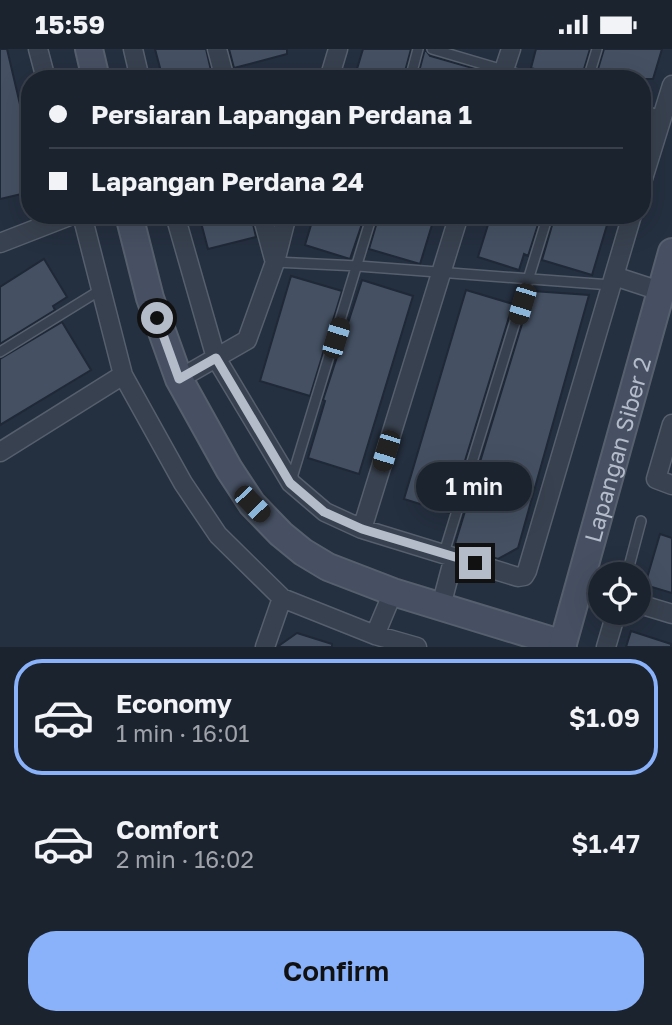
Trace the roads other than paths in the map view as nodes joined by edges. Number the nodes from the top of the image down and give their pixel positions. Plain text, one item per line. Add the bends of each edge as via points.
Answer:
1 (38, 49) edge
2 (89, 49) edge
3 (133, 49) edge
4 (217, 49) edge
5 (338, 49) edge
6 (418, 49) edge
7 (432, 49) edge
8 (511, 49) edge
9 (597, 49) edge
10 (44, 70) edge
11 (94, 70) edge
12 (139, 70) edge
13 (223, 70) edge
14 (332, 70) edge
15 (412, 70) edge
16 (492, 70) edge
17 (504, 70) edge
18 (591, 70) edge
19 (672, 85) edge
20 (651, 113) edge
21 (662, 116) junction
22 (651, 153) edge
23 (45, 224) edge
24 (84, 224) edge
25 (131, 224) edge
26 (178, 224) edge
27 (264, 224) edge
28 (285, 224) edge
29 (369, 224) edge
30 (456, 224) edge
31 (545, 224) edge
32 (629, 224) edge
33 (1, 239) edge
34 (672, 252) edge
35 (275, 262) junction
36 (358, 265) junction
37 (442, 271) junction
38 (529, 279) junction
39 (613, 280) junction
40 (102, 289) junction
41 (660, 291) junction
42 (0, 352) edge
43 (216, 358) junction
44 (123, 375) junction
45 (179, 379) junction
46 (672, 424) edge
47 (0, 452) edge
48 (664, 480) edge
49 (290, 483) junction
50 (641, 521) dead end
51 (362, 529) junction
52 (449, 555) junction
53 (630, 562) edge
54 (393, 592) junction
55 (282, 598) junction
56 (441, 606) junction
57 (651, 608) edge
58 (672, 614) edge
59 (612, 625) edge
60 (374, 641) edge
61 (562, 646) edge
62 (265, 647) edge
63 (417, 647) edge
64 (606, 647) edge

1 - 10 street
2 - 11 street
3 - 12 street
4 - 13 street
5 - 14 street
6 - 15 lane
7 - 16 lane
8 - 17 street
9 - 18 lane
19 - 21 street
20 - 21 lane
21 - 22 street
23 - 33 street
24 - 40 street
25 - 45 street via 150,298
26 - 43 street
27 - 35 street
28 - 35 street
29 - 36 lane
30 - 37 street
31 - 38 lane
32 - 39 street
34 - 41 street, Lapangan Siber 2
35 - 36 lane
35 - 43 street via 247,341
36 - 37 lane
36 - 49 lane
37 - 38 lane
37 - 51 street
38 - 39 lane
38 - 52 lane
39 - 41 street
39 - 52 street via 527,571 518,577
40 - 42 lane
40 - 44 street
41 - 61 street, Lapangan Siber 2
43 - 45 street
43 - 49 street
44 - 47 street
44 - 55 street via 183,483 218,535
45 - 54 street via 252,504 281,534 328,567
46 - 48 street
49 - 51 street via 324,512
50 - 53 lane
51 - 52 street
52 - 56 street
54 - 56 street
54 - 60 street
55 - 60 street
55 - 62 street
56 - 61 street
57 - 58 street
59 - 64 street
60 - 63 street

